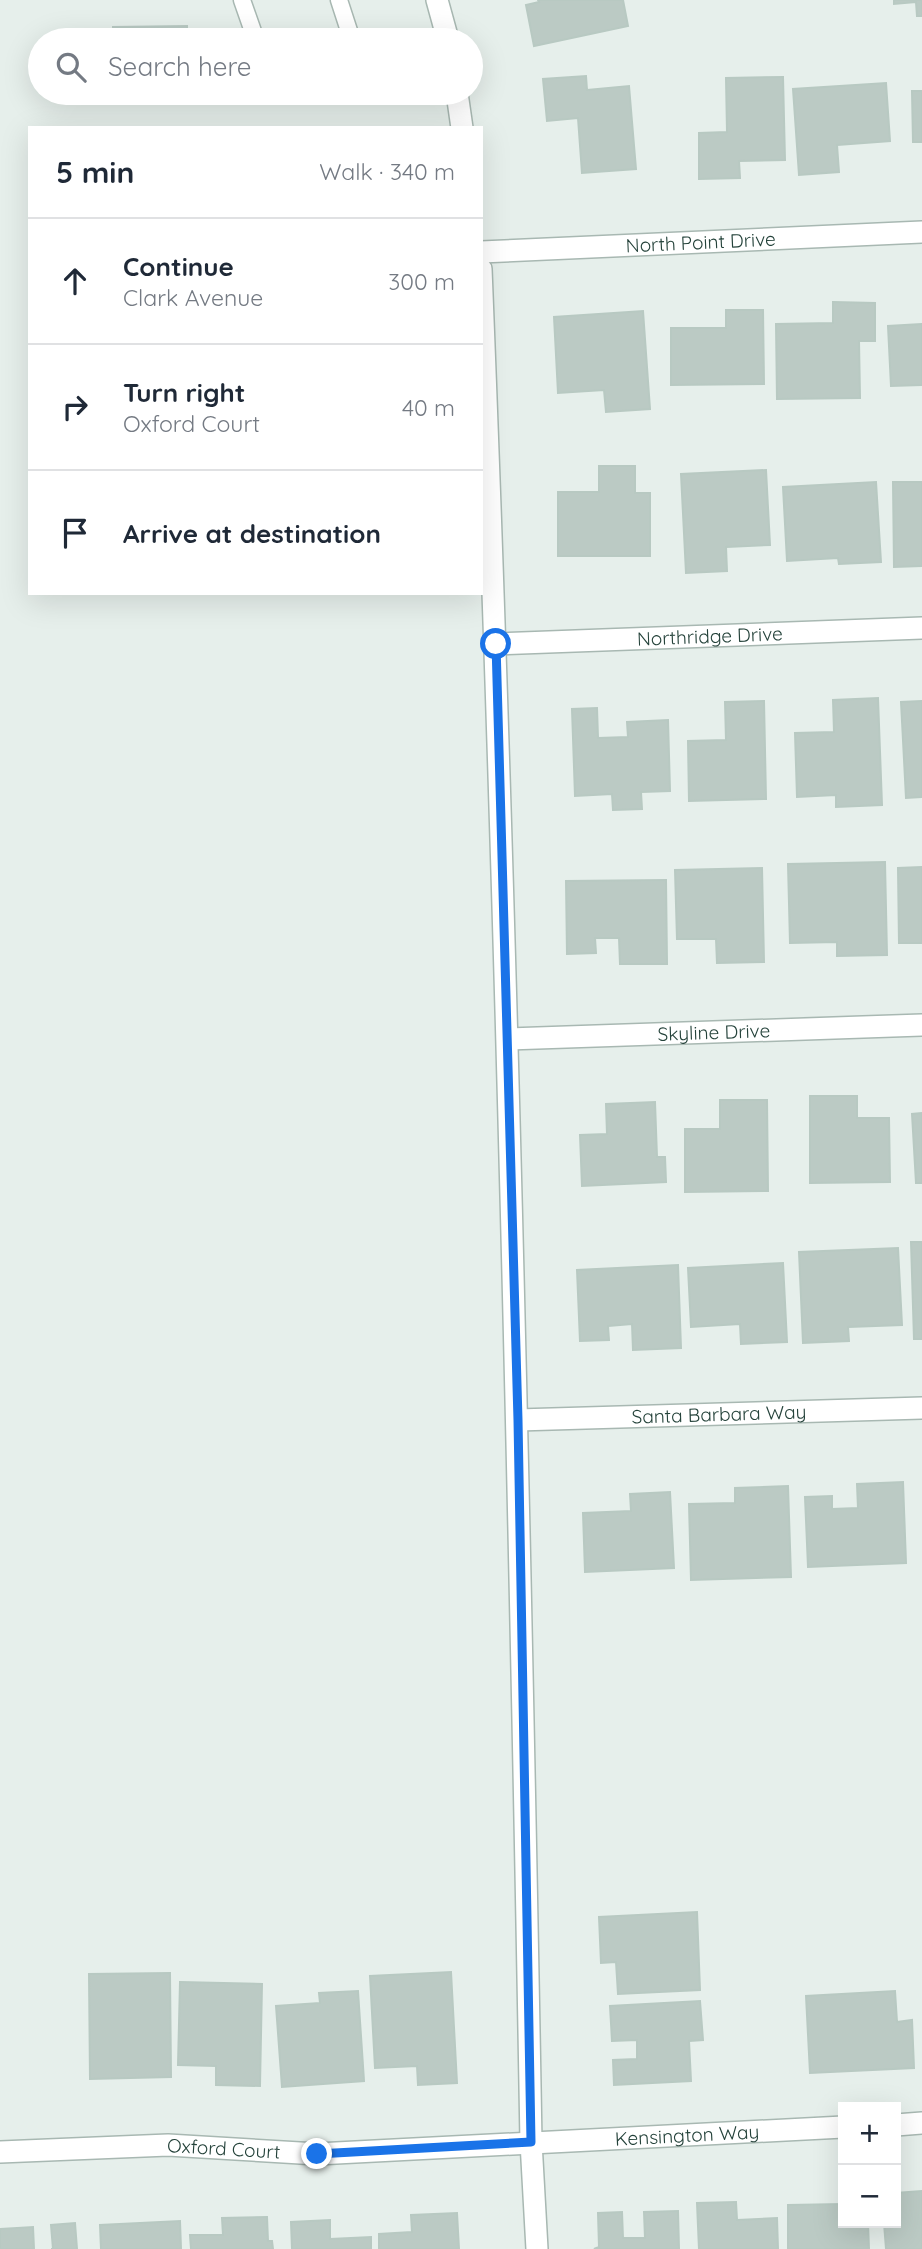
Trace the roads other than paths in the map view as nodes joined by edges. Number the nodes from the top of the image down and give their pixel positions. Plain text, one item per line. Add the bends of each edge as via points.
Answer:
1 (242, 0) edge
2 (339, 0) edge
3 (437, 0) edge
4 (252, 28) edge
5 (348, 28) edge
6 (445, 28) edge
7 (459, 105) edge
8 (462, 126) edge
9 (922, 232) edge
10 (483, 252) edge
11 (483, 319) edge
12 (922, 628) edge
13 (496, 644) junction
14 (922, 1026) edge
15 (508, 1040) junction
16 (922, 1408) edge
17 (518, 1420) junction
18 (922, 2123) edge
19 (901, 2125) edge
20 (838, 2127) edge
21 (531, 2142) junction
22 (0, 2152) edge
23 (537, 2249) edge

1 - 4 lane
2 - 5 lane
3 - 6 street
7 - 8 street
9 - 10 street, North Point Drive
11 - 13 street
12 - 13 street, Northridge Drive
13 - 15 street
14 - 15 street, Skyline Drive
15 - 17 street
16 - 17 street, Santa Barbara Way
17 - 21 street
18 - 19 street
20 - 21 street, Kensington Way
21 - 22 street, Oxford Court via 317,2154 168,2145
21 - 23 street

